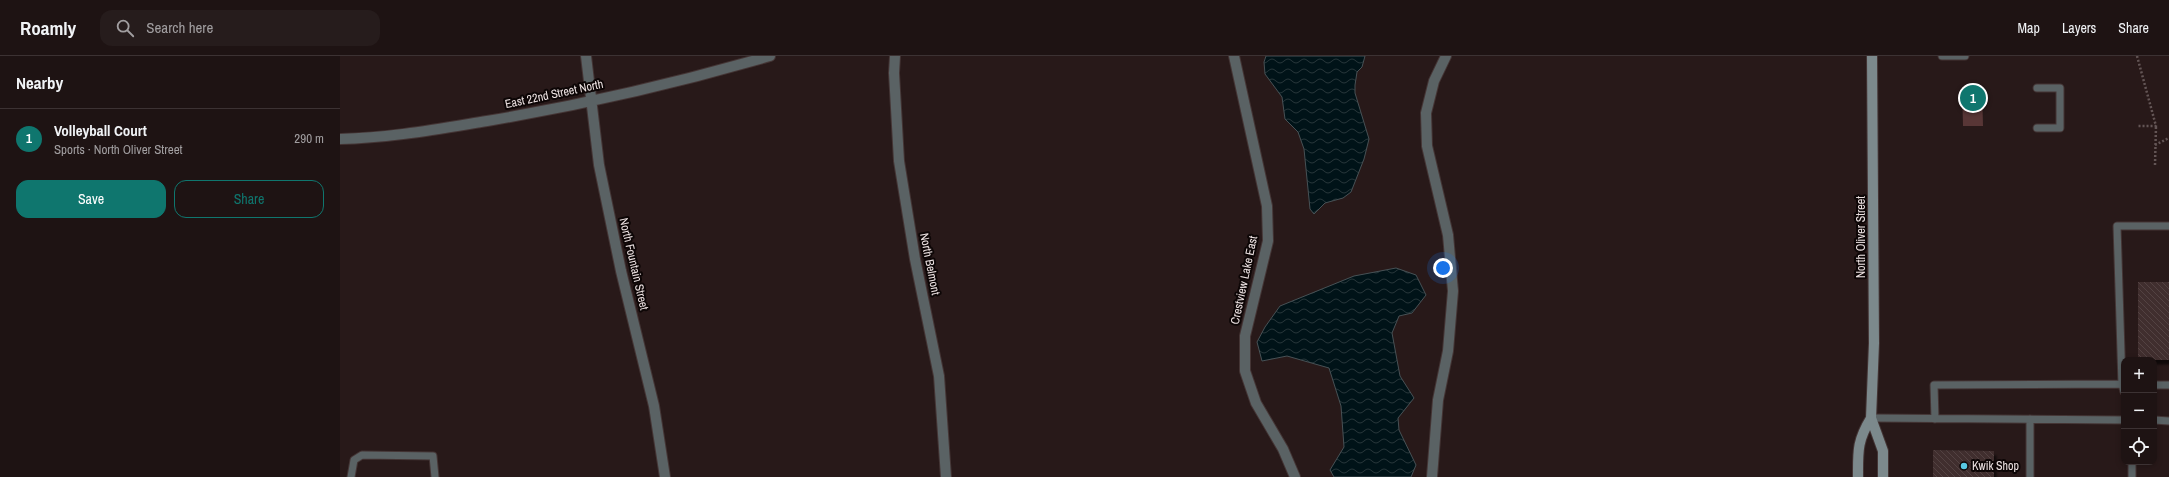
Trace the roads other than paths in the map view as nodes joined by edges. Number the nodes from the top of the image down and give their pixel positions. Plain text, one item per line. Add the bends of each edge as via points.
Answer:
1 (586, 56) edge
2 (770, 56) edge
3 (895, 56) edge
4 (1234, 56) edge
5 (1446, 56) edge
6 (1872, 56) edge
7 (1942, 56) edge
8 (1965, 56) edge
9 (2037, 88) dead end
10 (592, 101) junction
11 (2037, 128) dead end
12 (340, 139) edge
13 (2169, 226) edge
14 (2122, 357) edge
15 (2121, 384) edge
16 (2157, 385) edge
17 (2169, 385) edge
18 (1871, 418) junction
19 (1935, 419) junction
20 (2030, 419) junction
21 (2121, 420) edge
22 (2157, 420) edge
23 (2169, 421) edge
24 (2132, 465) edge
25 (351, 477) edge
26 (435, 477) edge
27 (665, 477) edge
28 (946, 477) edge
29 (1295, 477) edge
30 (1432, 477) edge
31 (1858, 477) edge
32 (1883, 477) edge
33 (2030, 477) edge
34 (2132, 477) edge

1 - 10 street, North Fountain Street
2 - 10 street, East 22nd Street North
3 - 28 street, North Belmont via 899,161 939,376
4 - 29 street, Crestview Lake East via 1267,206 1268,241 1245,336 1245,371 1256,403 1283,449
5 - 30 street via 1434,81 1426,113 1427,146 1448,235 1453,291 1448,351 1438,400
6 - 18 main road, North Oliver Street via 1874,320
7 - 8 lane
9 - 11 lane via 2060,88 2060,128
10 - 12 street, East 22nd Street North via 423,132 372,139
10 - 27 street, North Fountain Street via 599,165 621,271 654,406
13 - 14 lane via 2117,226
15 - 19 lane via 1934,385
16 - 17 lane
18 - 19 lane
18 - 31 main road, North Oliver Street via 1861,435
18 - 32 main road, North Oliver Street via 1883,451
19 - 20 lane
20 - 21 lane
20 - 33 lane
22 - 23 lane
24 - 34 lane
25 - 26 lane via 354,460 362,455 433,456

